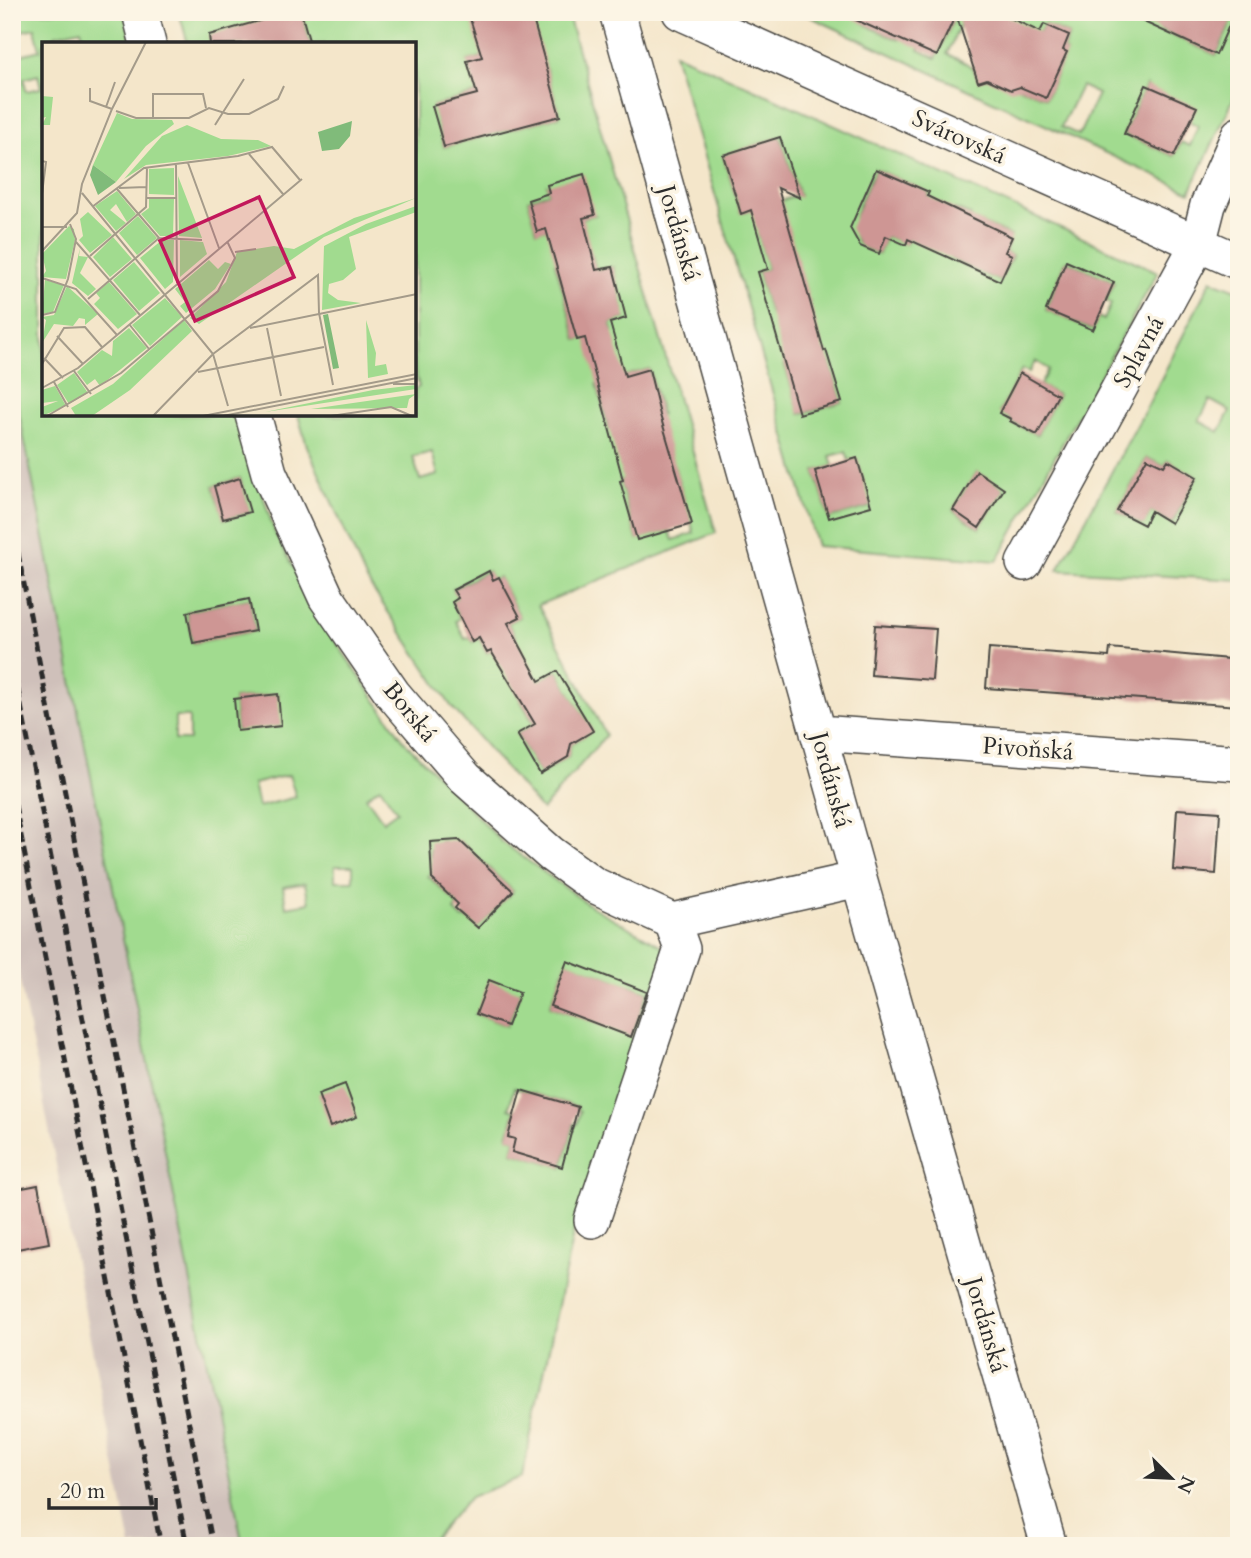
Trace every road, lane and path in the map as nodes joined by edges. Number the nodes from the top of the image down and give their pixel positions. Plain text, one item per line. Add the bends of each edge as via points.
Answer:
1 (139, 12) edge
2 (617, 12) edge
3 (680, 12) edge
4 (147, 42) edge
5 (1239, 135) edge
6 (1198, 244) junction
7 (1239, 262) edge
8 (253, 416) edge
9 (1024, 563) dead end
10 (818, 733) junction
11 (1239, 763) edge
12 (859, 879) junction
13 (672, 921) junction
14 (592, 1220) dead end
15 (1049, 1546) edge

1 - 4 street
2 - 10 street, Jordánská
3 - 6 street, Svárovská
5 - 6 street, Splavná via 1208,205
6 - 7 street, Svárovská
6 - 9 street, Splavná
8 - 13 street, Borská via 269,473 326,597 393,694 465,778 535,840 594,885
10 - 11 street, Pivoňská
10 - 12 street, Jordánská
12 - 13 street
12 - 15 street, Jordánská
13 - 14 street via 682,949

